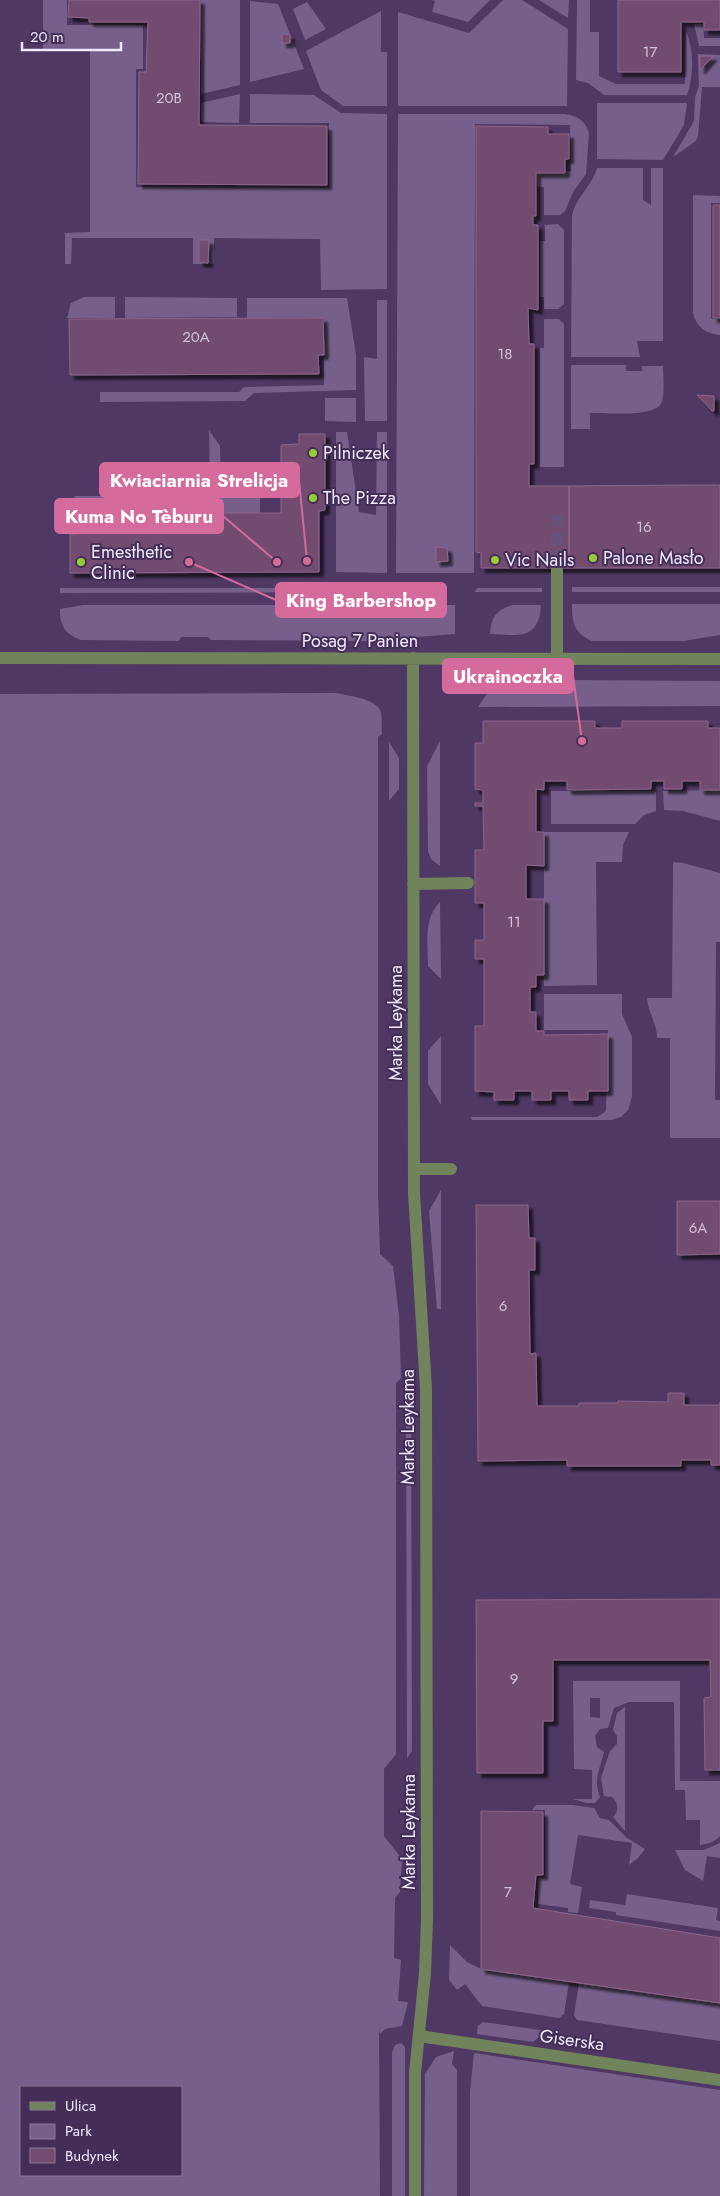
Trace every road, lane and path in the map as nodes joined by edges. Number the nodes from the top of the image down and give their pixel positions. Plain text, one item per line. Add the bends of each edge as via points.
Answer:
1 (557, 568) tunnel mouth
2 (0, 658) edge
3 (413, 658) junction
4 (557, 658) junction
5 (720, 659) edge
6 (468, 883) dead end
7 (413, 884) junction
8 (414, 1169) junction
9 (451, 1169) dead end
10 (419, 2036) junction
11 (720, 2080) edge
12 (415, 2196) edge

1 - 4 street
2 - 3 street, Posag 7 Panien
3 - 4 street, Posag 7 Panien
3 - 7 street, Marka Leykama
4 - 5 street, Posag 7 Panien
6 - 7 street
7 - 8 street, Marka Leykama
8 - 9 street
8 - 10 street, Marka Leykama via 426,1389 426,1920
10 - 11 street, Giserska
10 - 12 street, Marka Leykama via 415,2072

